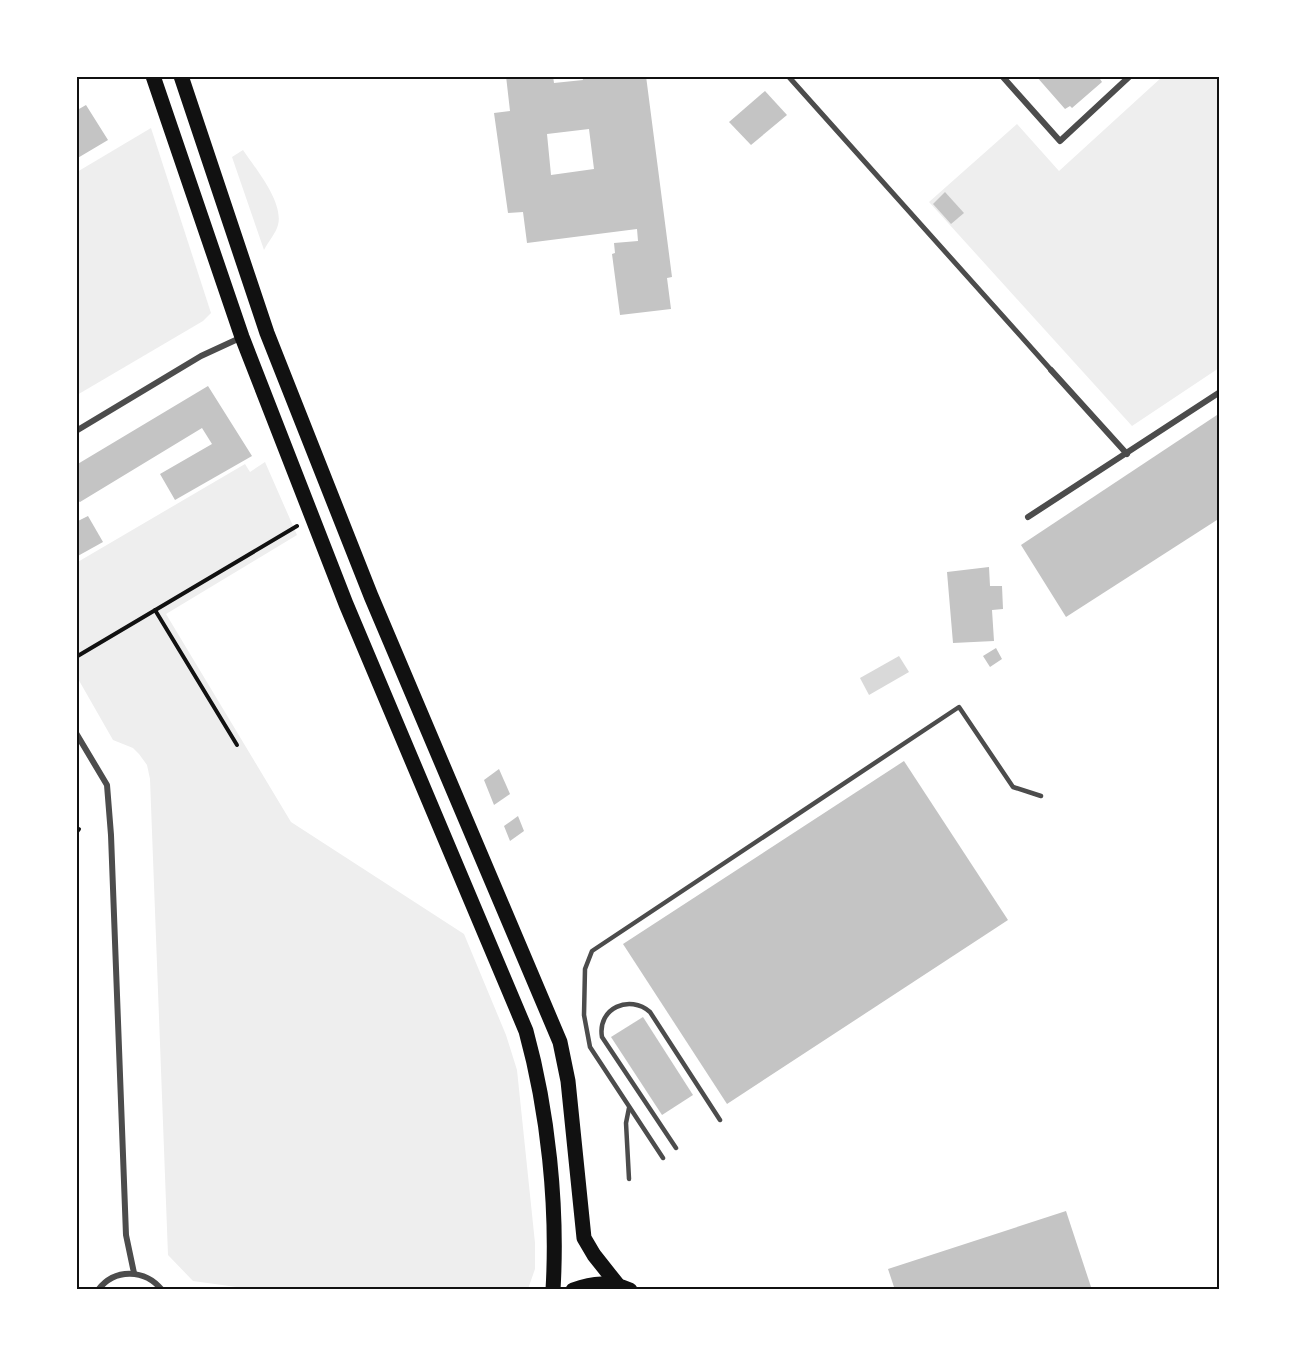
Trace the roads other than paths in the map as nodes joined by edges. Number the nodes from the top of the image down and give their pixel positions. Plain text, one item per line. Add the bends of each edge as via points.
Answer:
1 (153, 76) edge
2 (181, 76) edge
3 (788, 76) edge
4 (1002, 76) edge
5 (1130, 76) edge
6 (242, 338) junction
7 (1051, 370) joint
8 (1220, 392) edge
9 (76, 431) edge
10 (1126, 454) junction
11 (1028, 517) dead end
12 (76, 733) edge
13 (1041, 796) dead end
14 (629, 1108) junction
15 (720, 1120) dead end
16 (676, 1148) dead end
17 (663, 1158) dead end
18 (629, 1179) dead end
19 (134, 1273) junction
20 (624, 1287) edge
21 (98, 1290) edge
22 (162, 1290) edge
23 (553, 1290) edge
24 (573, 1290) edge

1 - 6 main road
2 - 20 main road via 267,333 371,596 560,1042 568,1082 584,1238 594,1255
3 - 7 street
4 - 5 street via 1060,141
6 - 9 street via 201,356
6 - 23 main road via 346,604 526,1031 540,1079 556,1228
7 - 10 street
8 - 10 street
10 - 11 street
12 - 19 street via 106,785 126,1235
13 - 14 lane via 1013,787 959,707 592,951 585,969 584,1015 590,1047
14 - 17 lane
14 - 18 lane
15 - 16 lane via 650,1012 642,1004 620,1004 605,1016 602,1037
19 - 21 street via 111,1278
19 - 22 street via 146,1276
20 - 24 main road via 593,1283

